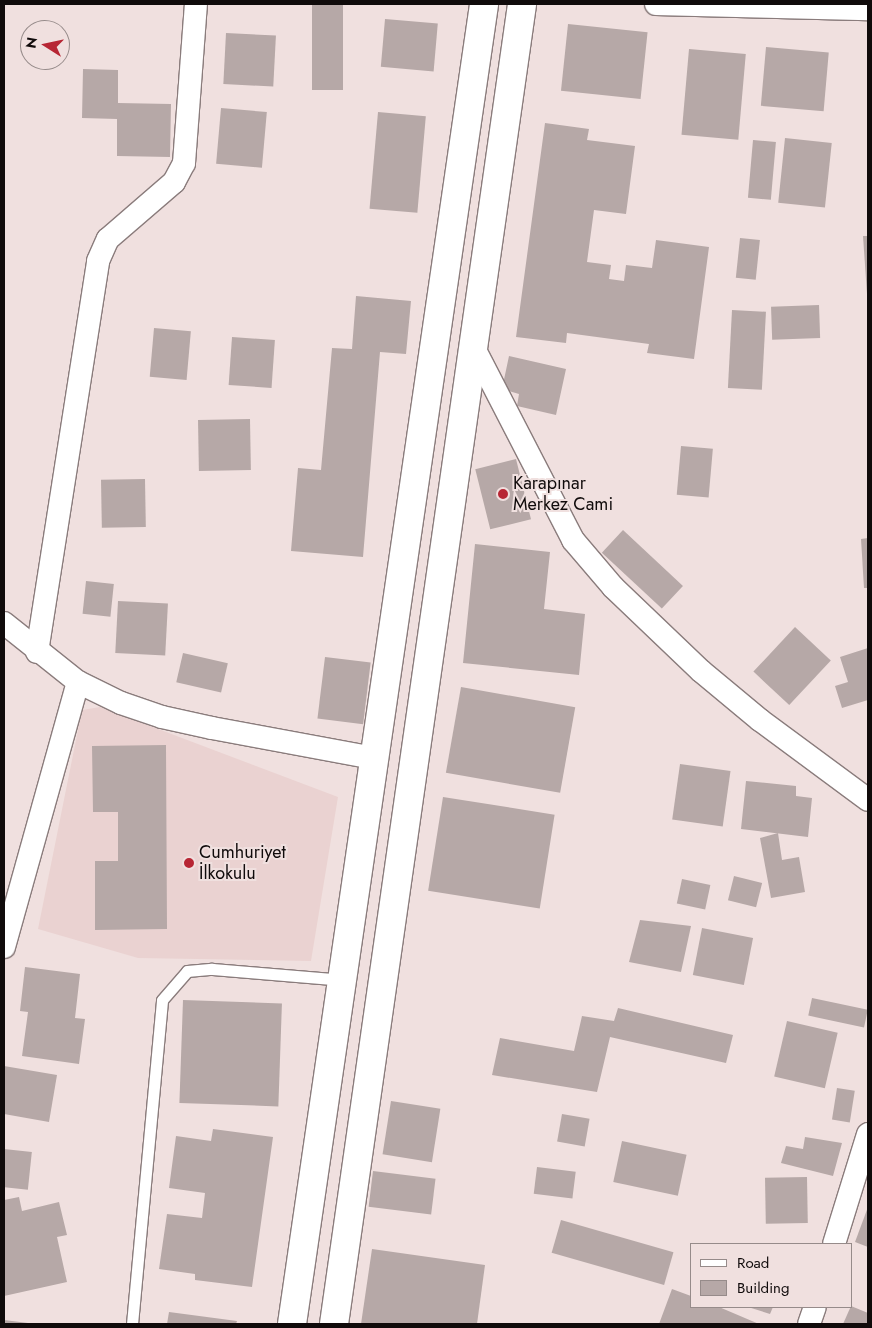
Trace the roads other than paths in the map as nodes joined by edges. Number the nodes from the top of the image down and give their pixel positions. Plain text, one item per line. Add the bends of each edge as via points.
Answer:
1 (196, 4) edge
2 (484, 4) edge
3 (522, 4) edge
4 (656, 4) edge
5 (868, 9) edge
6 (474, 348) junction
7 (4, 623) edge
8 (37, 652) junction
9 (78, 682) junction
10 (374, 758) junction
11 (868, 800) edge
12 (4, 947) edge
13 (342, 980) junction
14 (868, 1134) edge
15 (834, 1243) edge
16 (815, 1308) edge
17 (132, 1324) edge
18 (292, 1324) edge
19 (334, 1324) edge
20 (809, 1324) edge

1 - 8 street via 184,163 169,187 108,239 98,261
2 - 10 main road
3 - 6 main road
4 - 5 street
6 - 11 street via 573,540 613,587 701,671 760,720
6 - 19 main road
7 - 8 street
8 - 9 street
9 - 10 street via 162,717
9 - 12 street
10 - 13 main road
13 - 17 lane via 212,969 187,972 162,1000
13 - 18 main road
14 - 15 street
16 - 20 street

